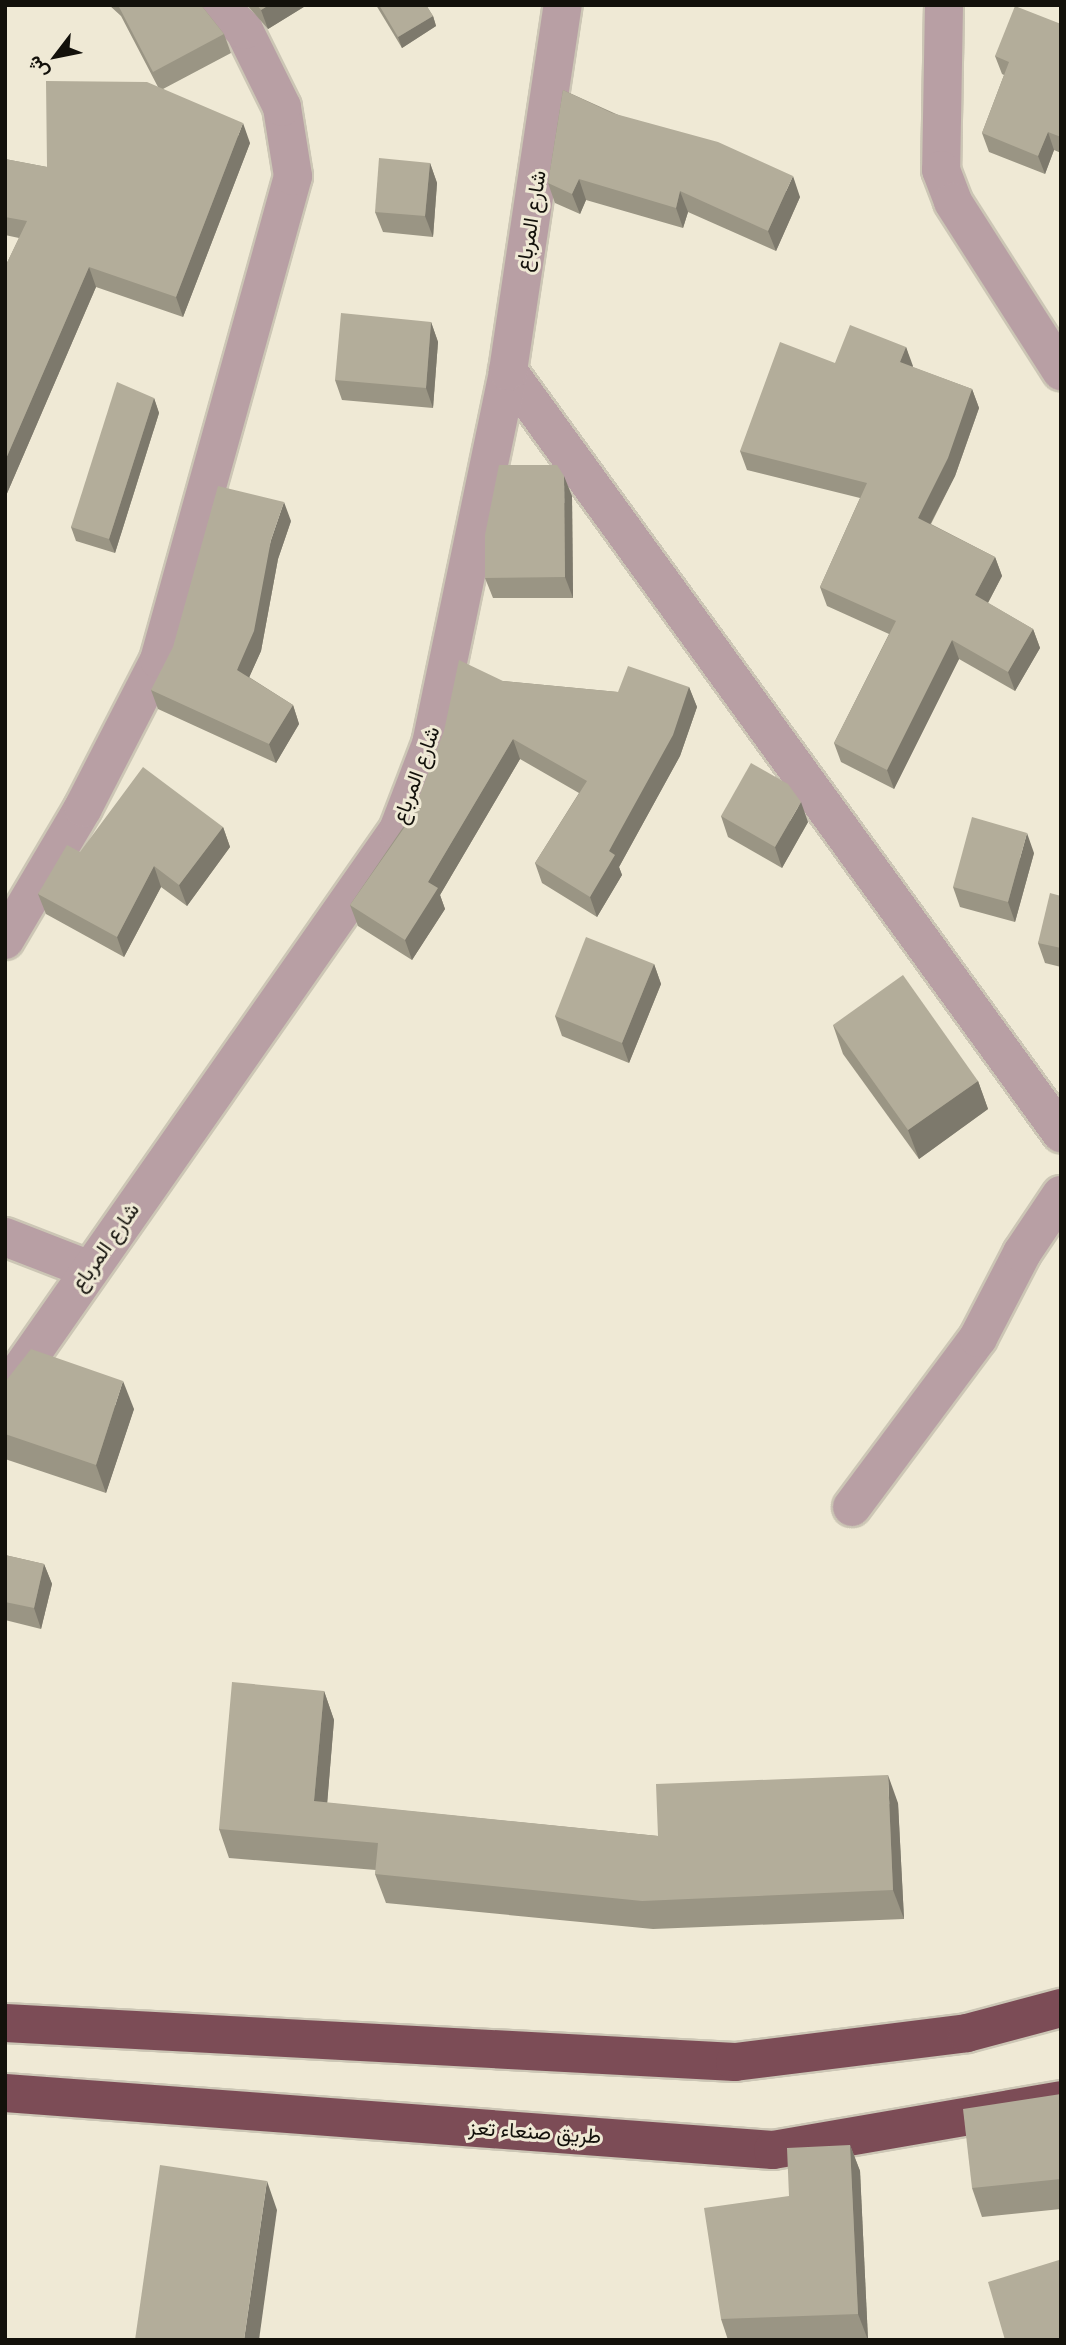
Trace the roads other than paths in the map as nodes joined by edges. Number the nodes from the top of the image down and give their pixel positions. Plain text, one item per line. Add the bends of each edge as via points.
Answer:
1 (218, 5) edge
2 (563, 5) edge
3 (944, 5) edge
4 (508, 371) junction
5 (1061, 371) edge
6 (5, 940) edge
7 (1061, 1133) edge
8 (1061, 1195) edge
9 (5, 1237) edge
10 (90, 1270) junction
11 (5, 1392) edge
12 (852, 1507) dead end
13 (1061, 2008) edge
14 (5, 2023) edge
15 (5, 2092) edge
16 (1061, 2100) edge

1 - 6 street via 244,30 282,107 293,176 159,660 83,808
2 - 4 street, شارع المرباع
3 - 5 street via 940,170 953,202
4 - 7 street
4 - 10 street, شارع المرباع via 431,744 398,830
8 - 12 street via 1022,1253 978,1338
9 - 10 street
10 - 11 street, شارع المرباع
13 - 14 highway via 967,2033 735,2062
15 - 16 highway, طريق صنعاء تعز via 773,2150

